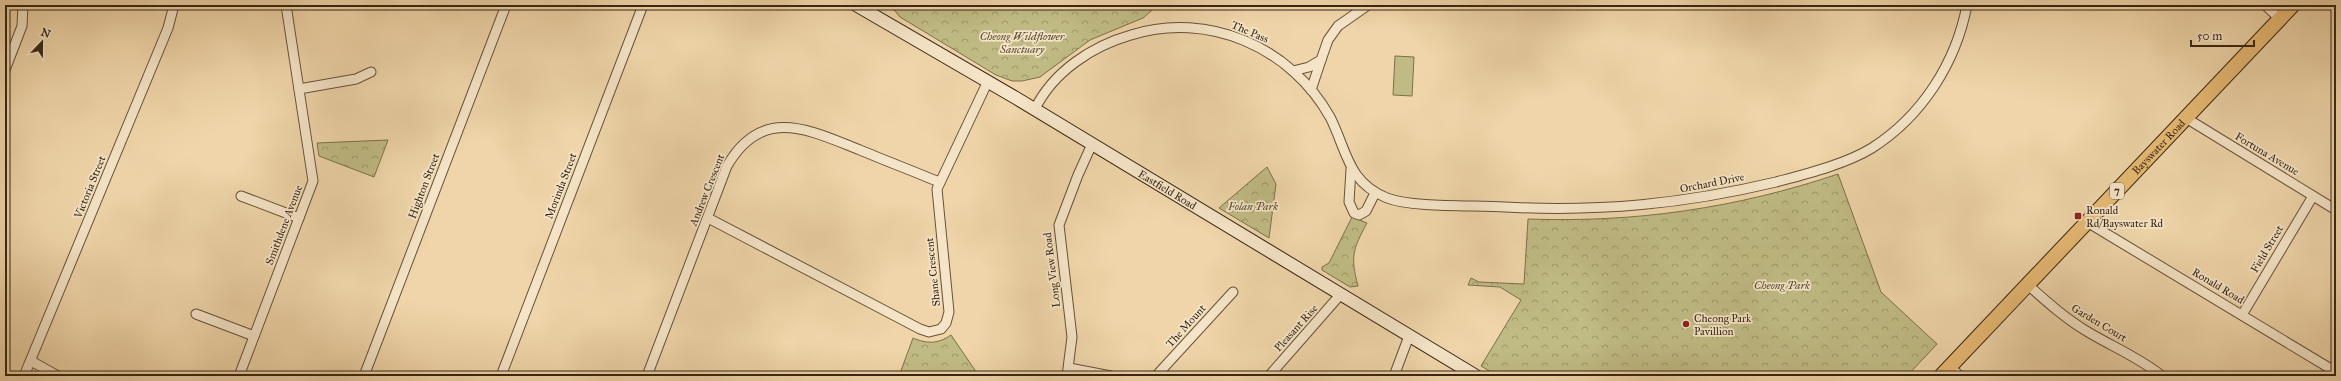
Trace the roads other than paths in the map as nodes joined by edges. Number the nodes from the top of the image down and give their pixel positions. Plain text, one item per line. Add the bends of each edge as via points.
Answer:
1 (23, 5) edge
2 (174, 5) edge
3 (286, 5) edge
4 (506, 5) edge
5 (643, 5) edge
6 (856, 5) edge
7 (1368, 5) edge
8 (1967, 5) edge
9 (2265, 5) edge
10 (2293, 5) edge
11 (2280, 19) junction
12 (1321, 60) junction
13 (5, 70) edge
14 (1293, 71) junction
15 (371, 72) dead end
16 (988, 81) junction
17 (299, 89) junction
18 (1311, 90) junction
19 (1034, 109) junction
20 (2186, 118) junction
21 (1092, 144) junction
22 (1351, 169) junction
23 (939, 182) junction
24 (1376, 192) junction
25 (241, 196) dead end
26 (2313, 196) junction
27 (2336, 210) edge
28 (299, 218) junction
29 (708, 218) junction
30 (2087, 222) junction
31 (2028, 285) junction
32 (1233, 292) dead end
33 (1340, 295) junction
34 (196, 314) dead end
35 (2242, 315) junction
36 (254, 336) junction
37 (1410, 336) junction
38 (31, 361) junction
39 (1068, 372) edge
40 (2336, 372) edge
41 (1950, 373) edge
42 (24, 376) edge
43 (58, 376) edge
44 (239, 376) edge
45 (364, 376) edge
46 (501, 376) edge
47 (647, 376) edge
48 (1111, 376) edge
49 (1156, 376) edge
50 (1269, 376) edge
51 (1394, 376) edge
52 (1476, 376) edge
53 (2162, 376) edge

1 - 13 street via 22,26
2 - 38 street, Victoria Street via 168,28
3 - 17 street, Smithdene Avenue
4 - 45 street, Highton Street
5 - 46 street, Morinda Street
6 - 16 main road, Eastfield Road
7 - 12 street via 1338,26 1328,40
8 - 24 street, Orchard Drive via 1960,35 1950,58 1939,80 1918,107 1898,128 1869,150 1810,172 1704,198 1601,209 1421,203 1396,200
9 - 11 street
10 - 11 main road, Bayswater Road / 7
11 - 20 main road, Bayswater Road / 7
12 - 14 street
12 - 18 street
14 - 18 street, The Pass
14 - 19 street, The Pass via 1260,47 1218,32 1186,28 1152,30 1121,38 1079,60 1049,87
15 - 17 street via 356,79
16 - 19 main road, Eastfield Road
16 - 23 street, Shane Crescent
17 - 28 street, Smithdene Avenue via 313,181
18 - 22 street, The Pass via 1331,120
19 - 21 main road, Eastfield Road
20 - 26 street, Fortuna Avenue
20 - 30 main road, Bayswater Road / 7
21 - 33 main road, Eastfield Road
21 - 39 street, Long View Road via 1059,226 1072,337
22 - 24 street, The Pass via 1364,184
22 - 24 street, The Pass via 1349,202 1354,213 1358,215 1366,211
23 - 29 street, Andrew Crescent via 808,130 787,127 773,129 756,136 738,150 727,166
23 - 29 street, Shane Crescent via 937,189 949,312 946,323 941,329 934,331 920,329
25 - 28 street
26 - 27 street, Fortuna Avenue
26 - 35 street, Field Street
28 - 36 street, Smithdene Avenue
29 - 47 street, Andrew Crescent
30 - 31 main road, Bayswater Road / 7
30 - 35 street, Ronald Road
31 - 41 main road, Bayswater Road / 7
31 - 53 street, Garden Court via 2076,324
32 - 49 street, The Mount
33 - 37 main road, Eastfield Road
33 - 50 street, Pleasant Rise
34 - 36 street
35 - 40 street, Ronald Road
36 - 44 street, Smithdene Avenue
37 - 51 street
37 - 52 main road, Eastfield Road
38 - 42 street, Victoria Street
38 - 43 street
39 - 48 street

